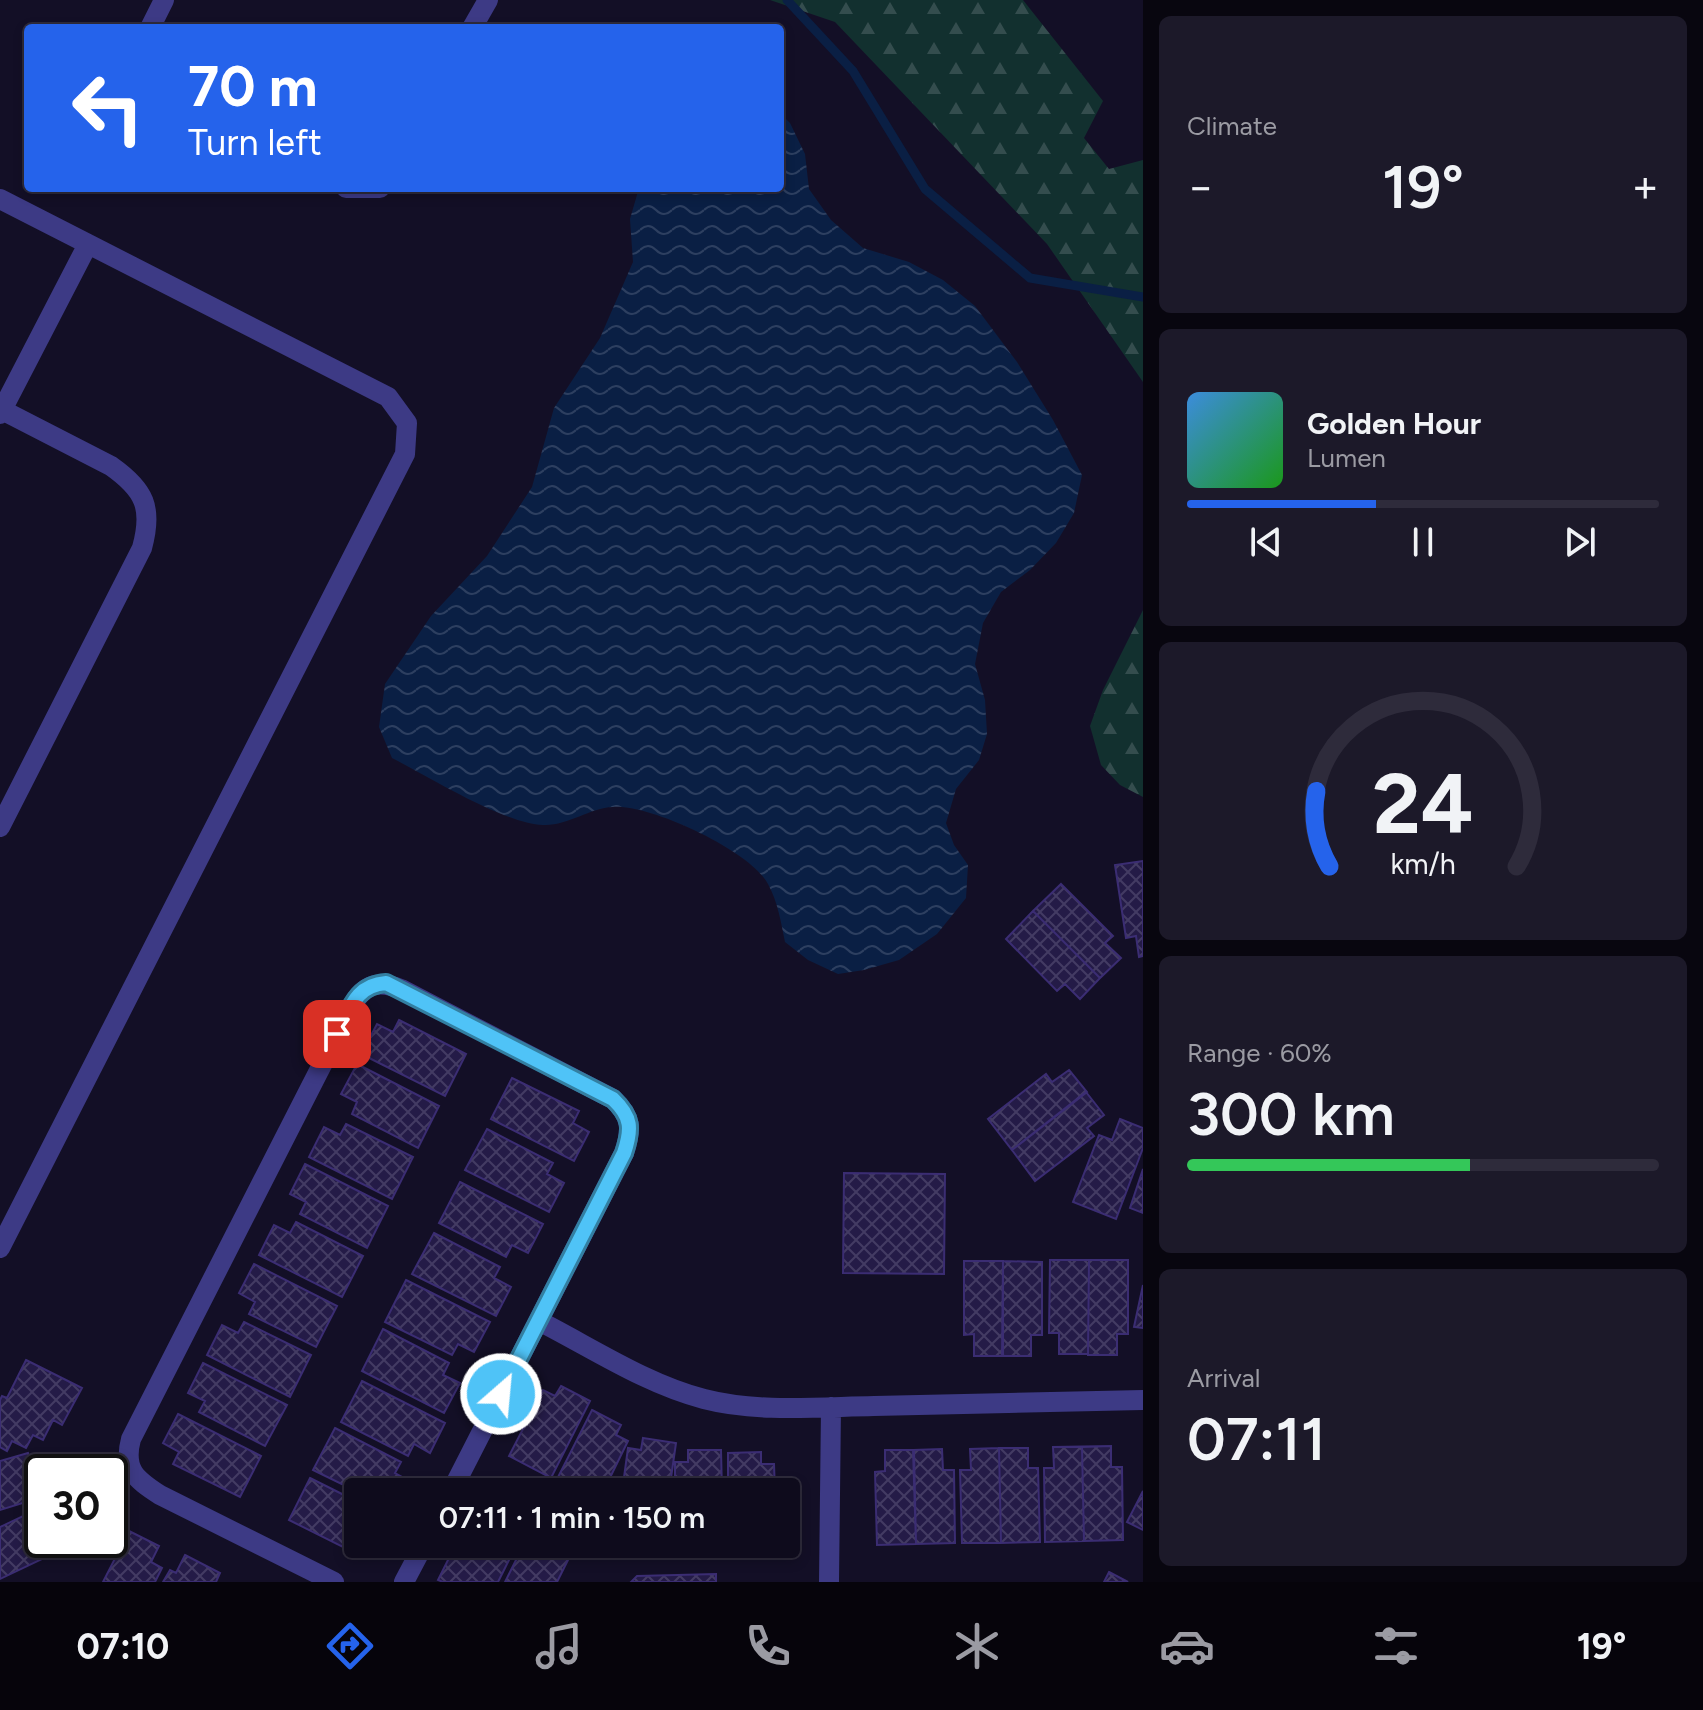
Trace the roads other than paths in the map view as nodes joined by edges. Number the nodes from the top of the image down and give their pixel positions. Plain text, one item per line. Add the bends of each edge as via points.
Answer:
1 (164, 0) edge
2 (488, 0) edge
3 (152, 24) edge
4 (474, 24) edge
5 (0, 199) edge
6 (88, 244) junction
7 (1, 411) edge
8 (0, 827) edge
9 (0, 1248) edge
10 (539, 1321) junction
11 (1143, 1400) edge
12 (831, 1407) junction
13 (458, 1478) edge
14 (417, 1558) edge
15 (334, 1582) edge
16 (404, 1582) edge
17 (829, 1582) edge

1 - 3 street
2 - 4 street
5 - 6 street
6 - 7 street
6 - 9 street via 388,397 407,423 405,454
7 - 8 street via 111,466 137,487 147,516 142,548
10 - 12 street via 660,1383 703,1399
10 - 13 street
10 - 15 street via 624,1153 631,1124 625,1111 613,1099 401,989 371,984 359,993 344,1020 128,1451 129,1467 160,1495
11 - 12 street
12 - 17 street
14 - 16 street

